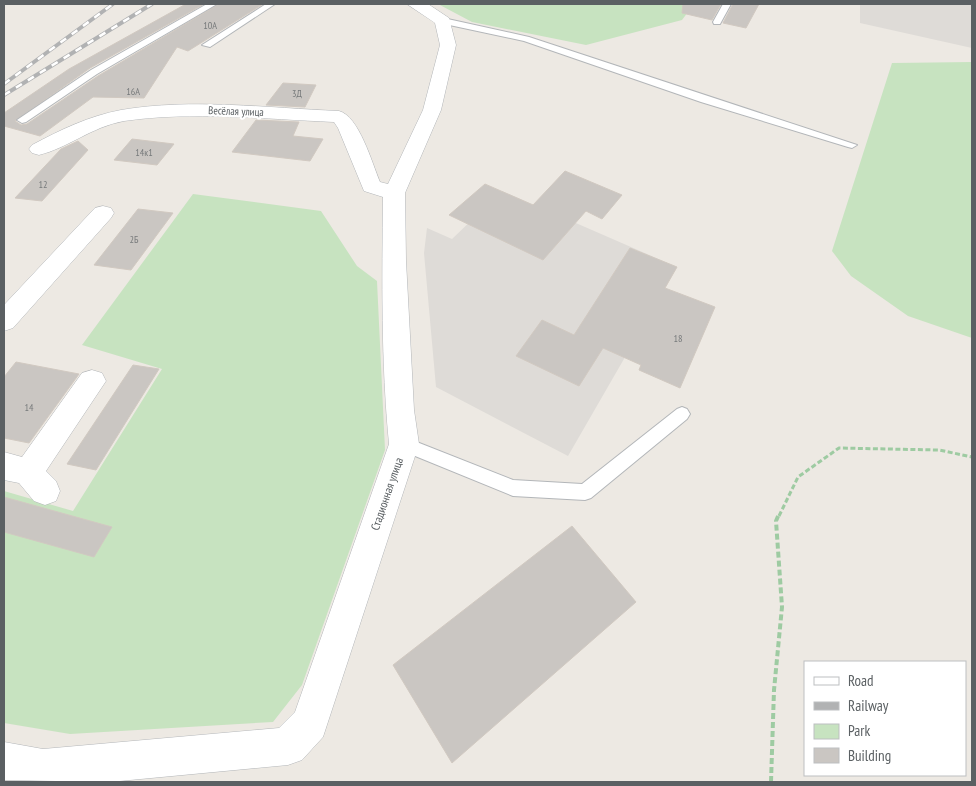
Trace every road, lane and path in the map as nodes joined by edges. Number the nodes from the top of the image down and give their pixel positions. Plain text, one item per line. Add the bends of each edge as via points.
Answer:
1 (213, 4) edge
2 (271, 4) edge
3 (415, 4) edge
4 (727, 4) edge
5 (443, 21) junction
6 (717, 22) dead end
7 (207, 45) dead end
8 (22, 120) dead end
9 (852, 145) dead end
10 (39, 149) dead end
11 (394, 193) junction
12 (103, 213) dead end
13 (4, 321) edge
14 (92, 381) dead end
15 (682, 414) dead end
16 (404, 444) junction
17 (972, 457) edge
18 (25, 476) edge
19 (4, 761) edge
20 (771, 782) edge

1 - 8 lane via 94,72
2 - 7 lane
3 - 5 street
4 - 6 lane
5 - 9 lane via 526,39 705,100
5 - 11 street, Стадионная улица via 448,45 432,110
10 - 11 street, Весёлая улица via 80,128 121,116 189,110 339,117 347,126 371,186
11 - 16 street, Стадионная улица via 394,271
12 - 13 street
14 - 18 street
15 - 16 lane via 585,492 513,488
16 - 19 street, Стадионная улица via 310,724 288,746 43,769
17 - 20 path via 939,450 839,448 798,477 776,521 782,607 774,690

